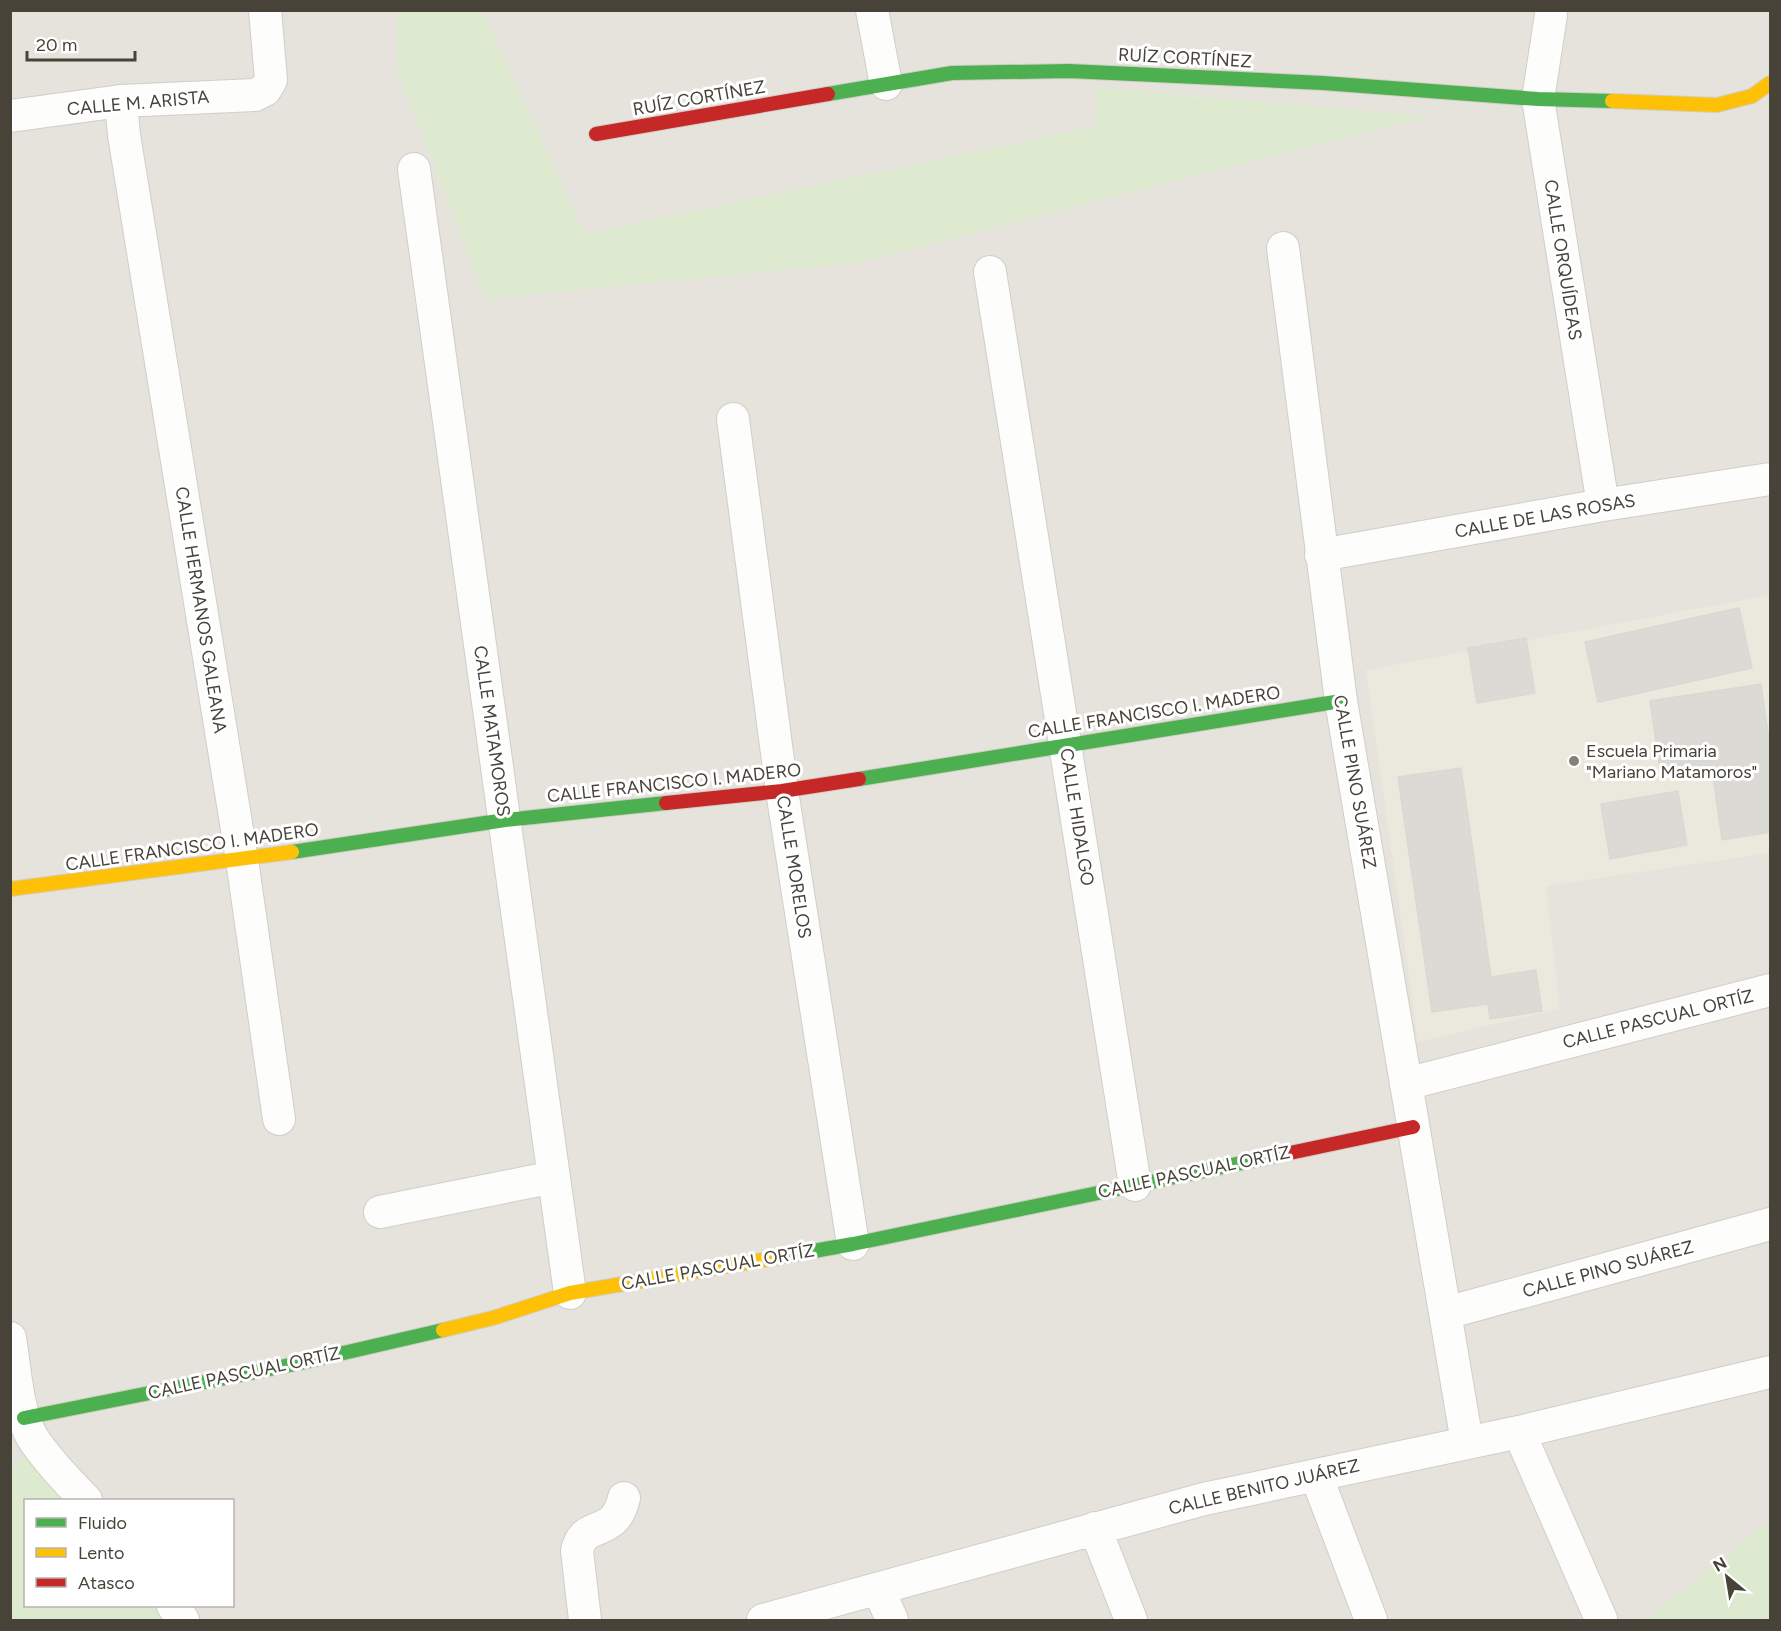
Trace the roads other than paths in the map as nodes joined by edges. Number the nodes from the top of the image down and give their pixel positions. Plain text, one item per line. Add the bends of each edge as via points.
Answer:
1 (265, 10) edge
2 (872, 10) edge
3 (1551, 15) dead end
4 (1770, 83) edge
5 (886, 84) junction
6 (1538, 99) junction
7 (121, 101) junction
8 (10, 116) edge
9 (596, 134) dead end
10 (414, 169) dead end
11 (1283, 248) dead end
12 (990, 272) dead end
13 (734, 419) dead end
14 (1770, 479) edge
15 (1603, 505) junction
16 (1321, 555) junction
17 (1341, 701) junction
18 (1066, 744) junction
19 (782, 791) junction
20 (505, 820) junction
21 (242, 860) junction
22 (10, 889) edge
23 (1770, 990) edge
24 (1406, 1084) junction
25 (279, 1119) dead end
26 (1413, 1127) junction
27 (555, 1177) junction
28 (1136, 1185) junction
29 (380, 1212) dead end
30 (1770, 1224) edge
31 (853, 1244) junction
32 (570, 1293) junction
33 (1446, 1313) junction
34 (10, 1338) edge
35 (1770, 1372) edge
36 (17, 1427) edge
37 (1519, 1432) junction
38 (1467, 1442) junction
39 (1316, 1475) junction
40 (624, 1498) dead end
41 (85, 1499) edge
42 (1095, 1528) junction
43 (879, 1590) junction
44 (174, 1607) edge
45 (1601, 1619) edge
46 (183, 1620) edge
47 (585, 1620) edge
48 (763, 1620) edge
49 (892, 1620) edge
50 (1131, 1620) edge
51 (1371, 1620) edge

1 - 7 street, CALLE M. ARISTA via 271,80 265,90 255,95
2 - 5 street
3 - 6 street, CALLE ORQUÍDEAS
4 - 6 street, RUÍZ CORTÍNEZ via 1752,96 1717,105
5 - 6 street, RUÍZ CORTÍNEZ via 952,73 1069,71 1323,83
5 - 9 street, RUÍZ CORTÍNEZ
6 - 15 street, CALLE ORQUÍDEAS
7 - 8 street, CALLE M. ARISTA
7 - 21 street, CALLE HERMANOS GALEANA
10 - 20 street, CALLE MATAMOROS
11 - 16 street, CALLE PINO SUÁREZ
12 - 18 street, CALLE HIDALGO
13 - 19 street, CALLE MORELOS
14 - 15 street, CALLE DE LAS ROSAS
15 - 16 street, CALLE DE LAS ROSAS
16 - 17 street, CALLE PINO SUÁREZ
17 - 18 street, CALLE FRANCISCO I. MADERO
17 - 24 street, CALLE PINO SUÁREZ
18 - 19 street, CALLE FRANCISCO I. MADERO
18 - 28 street, CALLE HIDALGO
19 - 20 street, CALLE FRANCISCO I. MADERO
19 - 31 street, CALLE MORELOS
20 - 21 street, CALLE FRANCISCO I. MADERO
20 - 27 street, CALLE MATAMOROS
21 - 22 street, CALLE FRANCISCO I. MADERO
21 - 25 street, CALLE HERMANOS GALEANA
23 - 24 street, CALLE PASCUAL ORTÍZ
24 - 26 street, CALLE PINO SUÁREZ
26 - 28 street, CALLE PASCUAL ORTÍZ
26 - 33 street, CALLE PINO SUÁREZ
27 - 29 street
27 - 32 street, CALLE MATAMOROS
28 - 31 street, CALLE PASCUAL ORTÍZ
30 - 33 street, CALLE PINO SUÁREZ
31 - 32 street, CALLE PASCUAL ORTÍZ
32 - 36 street, CALLE PASCUAL ORTÍZ via 492,1318
33 - 38 street, CALLE PINO SUÁREZ
34 - 36 street
35 - 37 street, CALLE BENITO JUÁREZ
36 - 41 street via 31,1436
37 - 38 street, CALLE BENITO JUÁREZ
37 - 45 street
38 - 39 street, CALLE BENITO JUÁREZ
39 - 42 street, CALLE BENITO JUÁREZ
39 - 51 street
40 - 47 street via 611,1522 594,1529 579,1542
42 - 43 street, CALLE BENITO JUÁREZ
42 - 50 street
43 - 48 street, CALLE BENITO JUÁREZ
43 - 49 street
44 - 46 street

